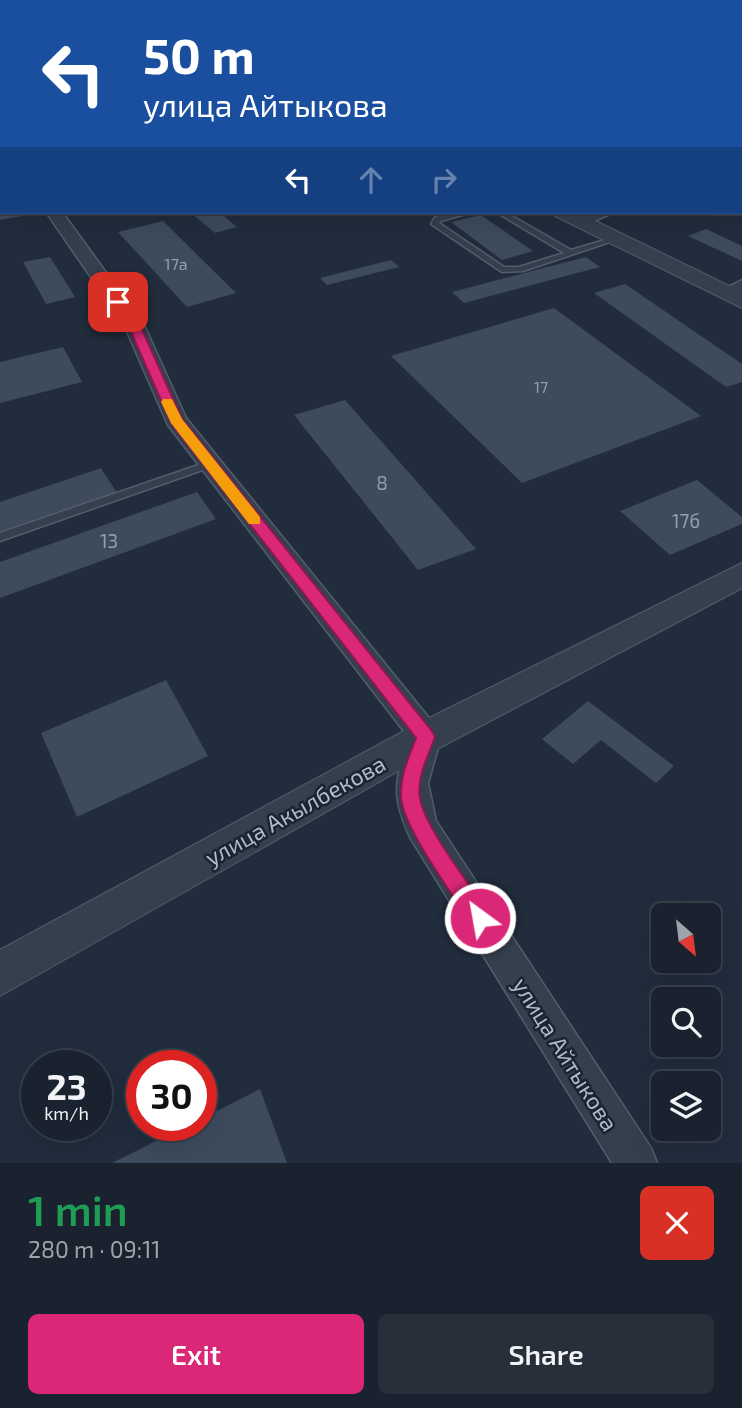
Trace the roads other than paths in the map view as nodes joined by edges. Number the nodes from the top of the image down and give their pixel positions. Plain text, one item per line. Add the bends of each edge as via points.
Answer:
1 (55, 214) edge
2 (460, 214) edge
3 (503, 214) edge
4 (566, 214) edge
5 (601, 214) edge
6 (582, 221) junction
7 (615, 239) junction
8 (570, 253) junction
9 (736, 293) edge
10 (210, 464) junction
11 (0, 537) edge
12 (742, 574) edge
13 (426, 737) junction
14 (0, 974) edge
15 (636, 1163) edge

1 - 10 street via 134,325 176,420
2 - 8 lane via 438,219 435,224 493,267 512,271
3 - 8 lane
4 - 6 street
5 - 6 street
6 - 7 street
7 - 8 lane
7 - 9 street
10 - 11 lane
10 - 13 street
12 - 13 street, улица Акылбекова
13 - 14 street, улица Акылбекова
13 - 15 street, улица Айтыкова via 412,772 410,799 423,829

